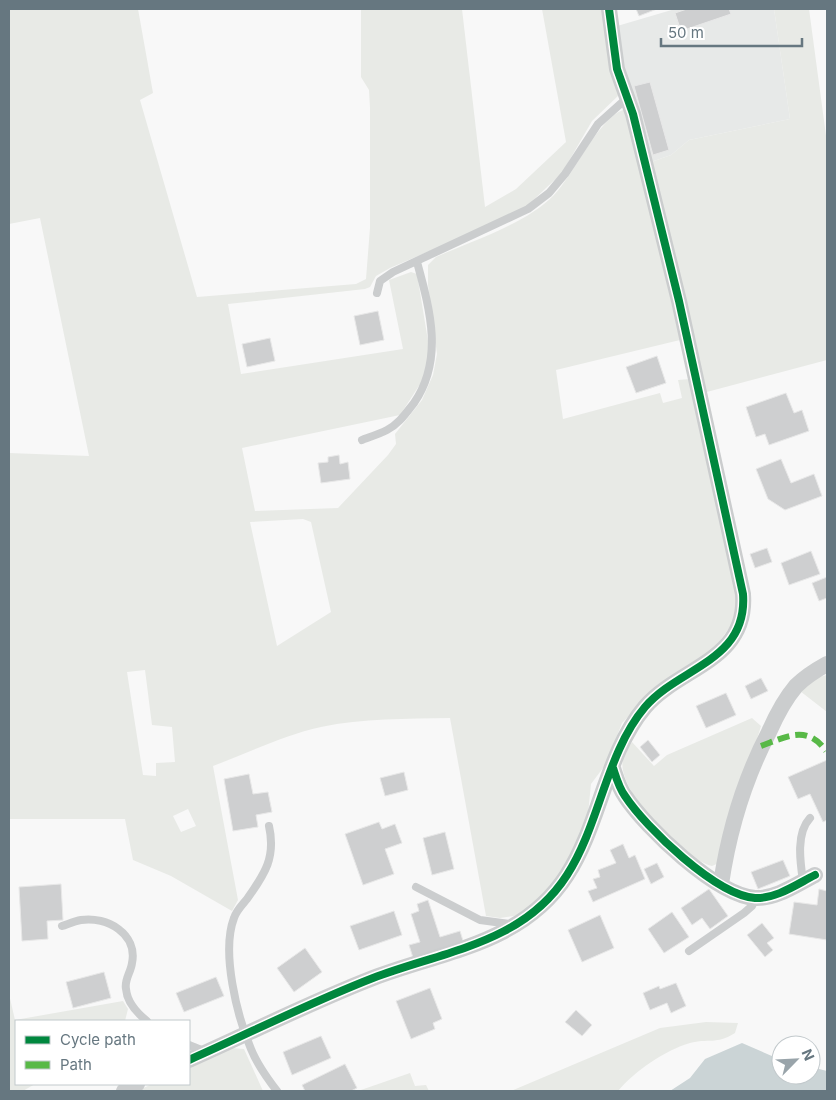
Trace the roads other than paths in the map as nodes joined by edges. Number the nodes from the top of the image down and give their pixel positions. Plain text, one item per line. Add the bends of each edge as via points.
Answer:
1 (609, 9) edge
2 (627, 98) junction
3 (417, 262) junction
4 (377, 293) dead end
5 (362, 440) dead end
6 (827, 664) edge
7 (613, 768) junction
8 (810, 818) dead end
9 (269, 826) dead end
10 (809, 878) joint
11 (721, 884) junction
12 (416, 887) dead end
13 (756, 898) junction
14 (520, 924) junction
15 (62, 926) dead end
16 (689, 951) dead end
17 (146, 1020) edge
18 (247, 1034) junction
19 (190, 1045) edge
20 (206, 1052) junction
21 (190, 1060) edge
22 (135, 1085) edge
23 (124, 1091) edge
24 (277, 1091) edge

1 - 2 street via 618,69
2 - 3 lane via 598,124 549,193 516,216
2 - 7 street via 679,301 744,607 741,623 718,655 687,673 646,706 625,734
3 - 4 lane via 380,281
3 - 5 lane via 431,330 433,354 428,377 402,419 388,430
6 - 11 street via 796,687 755,760 742,793
7 - 11 street via 624,795 639,815 673,850
7 - 14 street via 567,876
8 - 10 lane via 803,825 800,862
9 - 18 lane via 273,842 265,873 234,916 230,932 235,998
10 - 13 street via 771,897
11 - 13 street via 744,896
12 - 14 lane via 480,920
13 - 16 lane via 744,913
14 - 18 street via 492,939 373,978
15 - 17 lane via 82,920 98,920 116,927 128,937 132,962 125,989 132,1007
18 - 20 street
18 - 24 lane via 257,1062
19 - 20 lane
20 - 21 street
22 - 23 street

